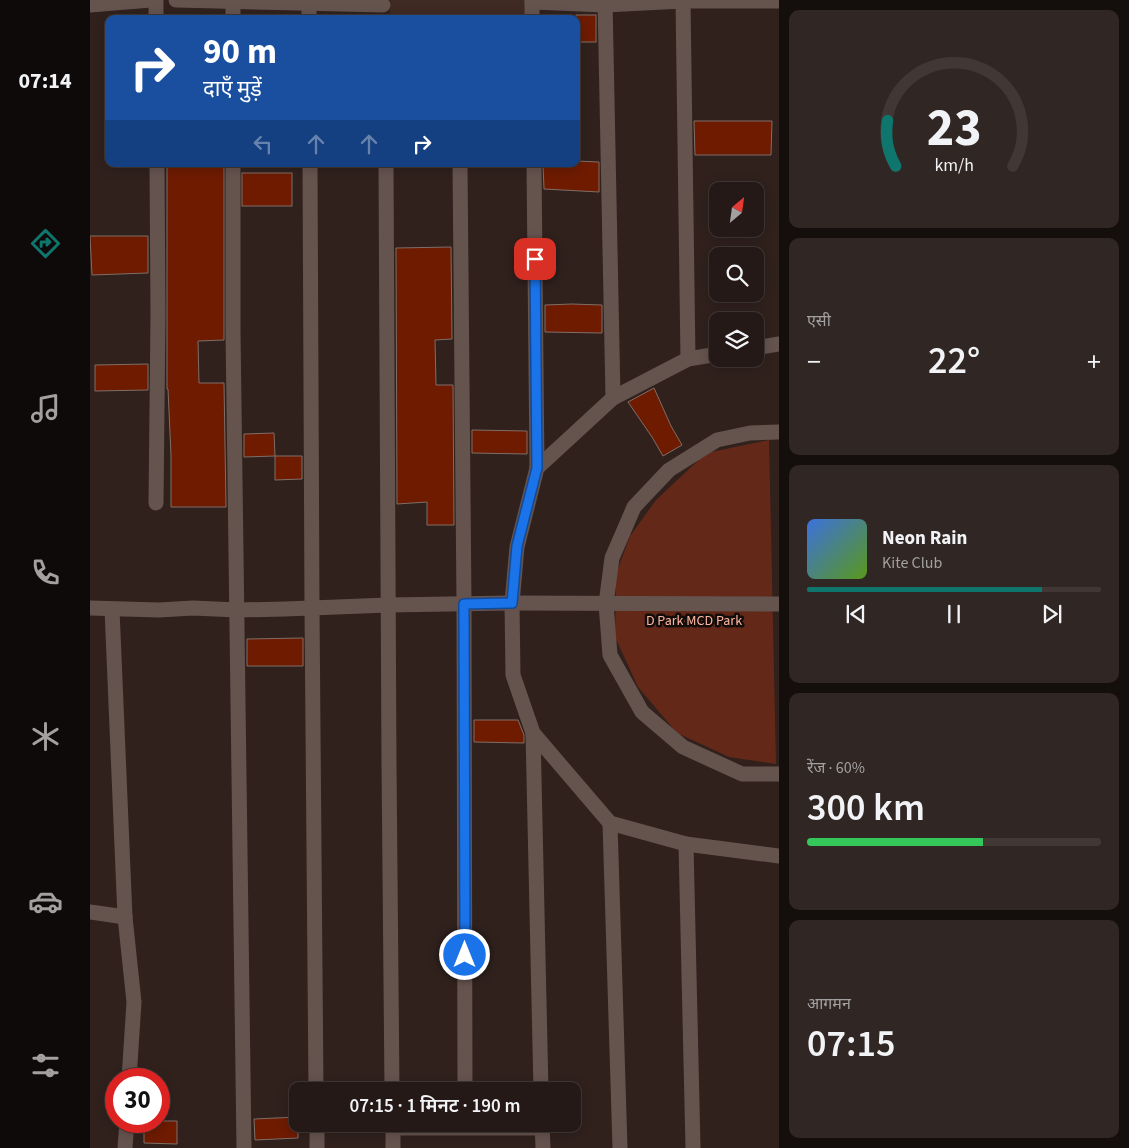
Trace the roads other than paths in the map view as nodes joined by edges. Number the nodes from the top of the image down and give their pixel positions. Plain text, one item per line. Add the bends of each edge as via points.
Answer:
1 (151, 0) edge
2 (156, 0) edge
3 (176, 0) edge
4 (232, 1) edge
5 (532, 1) edge
6 (683, 1) edge
7 (779, 1) edge
8 (605, 3) edge
9 (90, 5) edge
10 (309, 8) edge
11 (383, 8) edge
12 (156, 15) edge
13 (232, 15) edge
14 (532, 15) edge
15 (157, 167) edge
16 (233, 167) edge
17 (310, 167) edge
18 (386, 167) edge
19 (460, 167) edge
20 (534, 167) edge
21 (779, 344) edge
22 (764, 346) edge
23 (709, 356) edge
24 (688, 359) junction
25 (613, 398) junction
26 (779, 432) edge
27 (537, 468) junction
28 (156, 503) dead end
29 (512, 603) junction
30 (464, 604) junction
31 (606, 604) junction
32 (779, 604) edge
33 (388, 605) junction
34 (90, 608) edge
35 (312, 608) junction
36 (112, 609) junction
37 (237, 610) junction
38 (534, 733) junction
39 (779, 774) edge
40 (610, 823) junction
41 (686, 844) junction
42 (779, 856) edge
43 (90, 912) edge
44 (125, 916) junction
45 (130, 1068) edge
46 (316, 1082) edge
47 (392, 1082) edge
48 (466, 1082) edge
49 (541, 1082) edge
50 (317, 1132) edge
51 (393, 1132) edge
52 (542, 1132) edge
53 (126, 1133) edge
54 (125, 1148) edge
55 (244, 1148) edge
56 (317, 1148) edge
57 (392, 1148) edge
58 (543, 1148) edge
59 (620, 1148) edge
60 (693, 1148) edge

1 - 9 street
2 - 12 street
3 - 4 street
4 - 10 street
4 - 13 street
5 - 8 street
5 - 14 street
6 - 7 street
6 - 8 street
6 - 24 street
8 - 25 street
10 - 11 street
15 - 28 street
16 - 37 street
17 - 35 street
18 - 33 street
19 - 30 street
20 - 27 street
21 - 22 street
23 - 24 street
24 - 25 street
25 - 27 street
26 - 31 street via 750,433 717,440 669,470 634,507 612,558
27 - 29 street via 517,546
29 - 30 street
29 - 31 street
29 - 38 street via 512,675
30 - 33 street
30 - 48 street
31 - 32 street
31 - 39 street via 610,655 642,712 683,747 742,774
33 - 35 street
33 - 47 street
34 - 36 street
35 - 37 street
35 - 46 street
36 - 37 street
36 - 44 street
37 - 55 street
38 - 40 street
38 - 49 street
40 - 41 street
40 - 59 street
41 - 42 street
41 - 60 street
43 - 44 street
44 - 45 street via 134,1002
50 - 56 street
51 - 57 street
52 - 58 street
53 - 54 street

